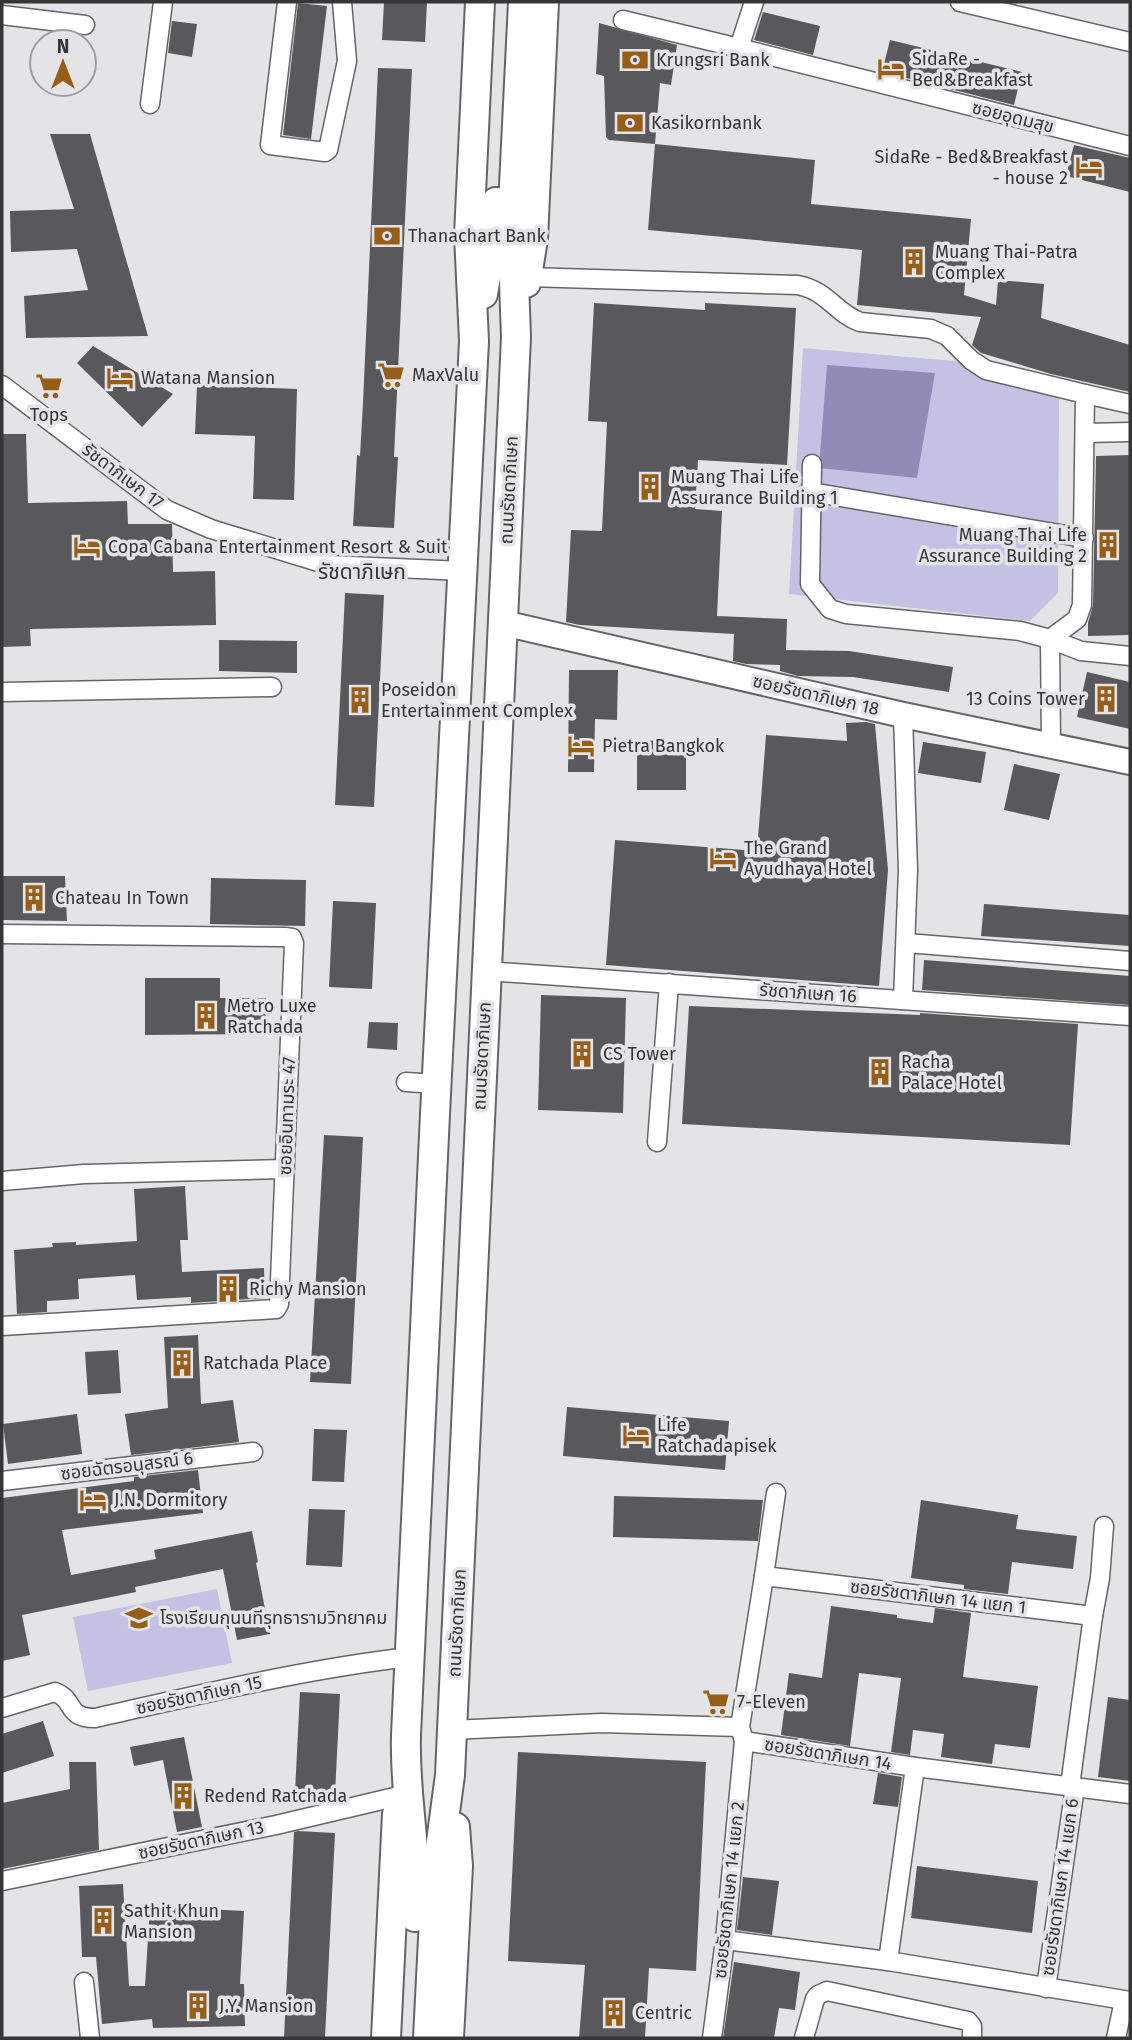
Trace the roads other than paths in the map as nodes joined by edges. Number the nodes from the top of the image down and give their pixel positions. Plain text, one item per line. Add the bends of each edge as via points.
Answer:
1 (163, 2) edge
2 (287, 2) edge
3 (342, 2) edge
4 (481, 2) edge
5 (505, 2) edge
6 (523, 2) edge
7 (544, 2) edge
8 (754, 2) edge
9 (960, 2) edge
10 (2, 15) edge
11 (623, 20) dead end
12 (85, 25) dead end
13 (1130, 42) edge
14 (739, 48) junction
15 (150, 104) dead end
16 (1130, 146) edge
17 (527, 278) junction
18 (516, 337) junction
19 (474, 341) junction
20 (2, 385) edge
21 (1084, 394) junction
22 (1130, 404) edge
23 (1130, 432) edge
24 (1084, 433) junction
25 (812, 464) dead end
26 (811, 492) junction
27 (1084, 538) junction
28 (463, 571) junction
29 (503, 623) junction
30 (1050, 639) junction
31 (1130, 656) edge
32 (272, 687) dead end
33 (2, 692) edge
34 (904, 715) junction
35 (1051, 744) junction
36 (1130, 762) edge
37 (2, 934) edge
38 (907, 943) junction
39 (1130, 961) edge
40 (486, 971) junction
41 (669, 984) junction
42 (903, 1000) junction
43 (1130, 1016) edge
44 (406, 1082) dead end
45 (436, 1084) junction
46 (657, 1142) dead end
47 (285, 1169) junction
48 (2, 1181) edge
49 (2, 1326) edge
50 (253, 1452) dead end
51 (2, 1481) edge
52 (776, 1493) dead end
53 (1104, 1526) dead end
54 (764, 1576) junction
55 (1093, 1616) junction
56 (410, 1657) junction
57 (2, 1708) edge
58 (452, 1730) junction
59 (742, 1734) junction
60 (406, 1755) junction
61 (915, 1767) junction
62 (450, 1775) junction
63 (1073, 1787) junction
64 (1130, 1794) edge
65 (399, 1796) junction
66 (2, 1881) edge
67 (725, 1940) junction
68 (887, 1961) junction
69 (84, 1982) dead end
70 (1046, 1988) junction
71 (1127, 2001) edge
72 (90, 2038) edge
73 (386, 2038) edge
74 (409, 2038) edge
75 (428, 2038) edge
76 (450, 2038) edge
77 (712, 2038) edge
78 (804, 2038) edge
79 (972, 2038) edge
80 (1116, 2038) edge

1 - 15 street
2 - 3 street via 270,146 327,151 353,61
4 - 19 main road via 469,234
5 - 19 main road via 495,226
6 - 18 main road, ถนนรัชดาภิเษก via 512,226
7 - 17 main road, ถนนรัชดาภิเษก via 533,239
8 - 14 street
9 - 13 street
10 - 12 street
11 - 14 street, ซอยอุดมสุข
14 - 16 street, ซอยอุดมสุข
17 - 18 main road, ถนนรัชดาภิเษก
17 - 21 street via 798,285 822,293 860,321 930,329 947,336 986,370
18 - 29 main road, ถนนรัชดาภิเษก
19 - 28 main road
20 - 28 street, รัชดาภิเษก 17 via 167,510 211,529 328,565
21 - 22 street
21 - 24 street
23 - 24 street
24 - 27 street
25 - 26 street
26 - 27 street
26 - 30 street via 810,584 830,610 1020,631
27 - 30 street via 1082,605 1077,619
28 - 45 main road
29 - 34 street, ซอยรัชดาภิเษก 18
29 - 40 main road, ถนนรัชดาภิเษก
30 - 31 street via 1081,651
30 - 35 street
32 - 33 street
34 - 35 street, ซอยรัชดาภิเษก 18
34 - 38 street
35 - 36 street, ซอยรัชดาภิเษก 18
37 - 47 street, ซอยอินทามระ 47 via 292,938
38 - 39 street
38 - 42 street
40 - 41 street, รัชดาภิเษก 16
40 - 58 main road, ถนนรัชดาภิเษก
41 - 42 street, รัชดาภิเษก 16
41 - 46 street
42 - 43 street, รัชดาภิเษก 16
44 - 45 street
45 - 56 main road
47 - 48 street via 84,1174
47 - 49 street, ซอยอินทามระ 47 via 276,1309
50 - 51 street, ซอยฉัตรอนุสรณ์ 6
52 - 54 street
53 - 55 street
54 - 55 street, ซอยรัชดาภิเษก 14 แยก 1
54 - 59 street
55 - 63 street
56 - 57 street, ซอยรัชดาภิเษก 15 via 237,1686 95,1718 75,1714 55,1692
56 - 60 main road
58 - 59 street, ซอยรัชดาภิเษก 14 via 601,1723
58 - 62 main road, ถนนรัชดาภิเษก
59 - 61 street, ซอยรัชดาภิเษก 14
59 - 67 street, ซอยรัชดาภิเษก 14 แยก 2
60 - 65 main road
60 - 74 main road via 417,1879
61 - 63 street, ซอยรัชดาภิเษก 14
61 - 68 street
62 - 75 main road, ถนนรัชดาภิเษก via 436,1880
62 - 76 main road, ถนนรัชดาภิเษก via 458,1866
63 - 64 street, ซอยรัชดาภิเษก 14
63 - 70 street, ซอยรัชดาภิเษก 14 แยก 6
65 - 66 street, ซอยรัชดาภิเษก 13
65 - 73 main road
67 - 68 street
67 - 77 street, ซอยรัชดาภิเษก 14 แยก 2
68 - 70 street
69 - 72 street
70 - 71 street
71 - 80 street
78 - 79 street via 815,1999 827,1992 968,2021

